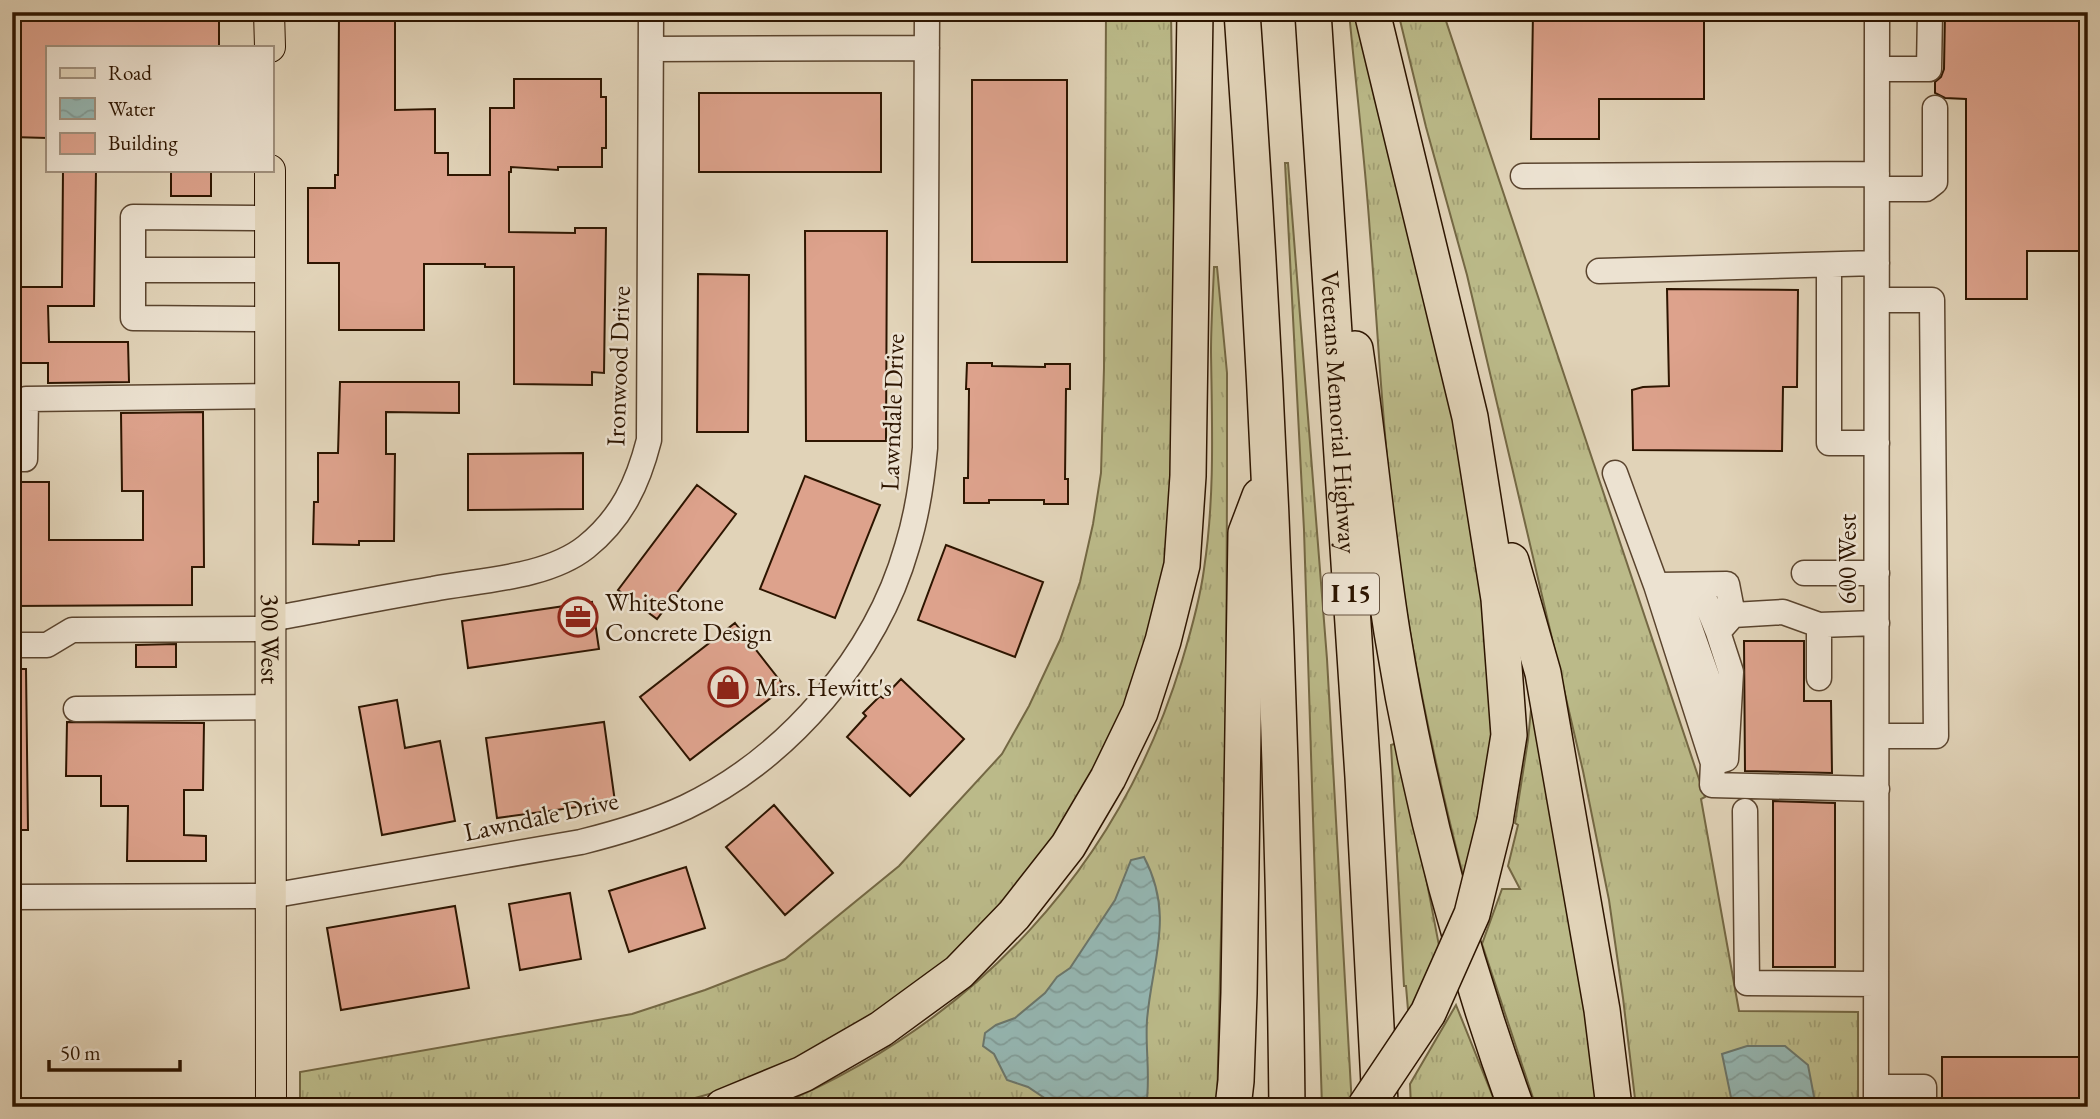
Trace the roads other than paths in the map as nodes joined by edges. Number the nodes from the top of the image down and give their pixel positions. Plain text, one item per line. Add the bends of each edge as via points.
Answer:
1 (270, 12) edge
2 (652, 12) edge
3 (927, 12) edge
4 (1195, 12) edge
5 (1242, 12) edge
6 (1313, 12) edge
7 (1372, 12) edge
8 (1877, 12) edge
9 (1930, 12) edge
10 (270, 46) edge
11 (927, 48) junction
12 (651, 49) junction
13 (1877, 69) junction
14 (1317, 82) junction
15 (1935, 108) dead end
16 (270, 172) edge
17 (1522, 176) dead end
18 (1877, 181) junction
19 (270, 218) junction
20 (1877, 263) junction
21 (1829, 265) junction
22 (133, 270) junction
23 (271, 270) junction
24 (1599, 271) dead end
25 (1877, 299) junction
26 (270, 319) junction
27 (271, 397) junction
28 (1470, 417) junction
29 (1877, 443) junction
30 (12, 459) edge
31 (1268, 473) junction
32 (1615, 473) dead end
33 (1804, 573) dead end
34 (1877, 573) junction
35 (1676, 585) junction
36 (1726, 623) junction
37 (1877, 623) junction
38 (271, 624) junction
39 (1819, 625) junction
40 (12, 645) edge
41 (1819, 678) dead end
42 (272, 707) junction
43 (76, 709) dead end
44 (1726, 733) junction
45 (1877, 736) junction
46 (1713, 763) junction
47 (1877, 789) junction
48 (1745, 811) dead end
49 (270, 896) junction
50 (12, 897) edge
51 (1876, 984) junction
52 (1234, 1094) edge
53 (1876, 1097) edge
54 (271, 1107) edge
55 (723, 1107) edge
56 (1287, 1107) edge
57 (1365, 1107) edge
58 (1381, 1107) edge
59 (1516, 1107) edge
60 (1614, 1107) edge
61 (1924, 1107) edge

1 - 10 main road
2 - 12 street, Ironwood Drive
3 - 11 street, Lawndale Drive
4 - 55 highway via 1188,476 1182,565 1140,712 1068,846 1014,915 959,972 881,1029 803,1074
5 - 31 highway
6 - 14 highway, Veterans Memorial Highway / I 15
7 - 28 highway
8 - 13 street, 600 West
9 - 13 street via 1929,69
11 - 12 street
11 - 49 street, Lawndale Drive via 925,449 921,484 907,549 889,597 840,678 767,754 720,788 628,830
12 - 38 street, Ironwood Drive via 649,440 640,475 622,508 584,549 555,564
13 - 18 street, 600 West
14 - 58 highway, Veterans Memorial Highway / I 15
14 - 59 highway via 1382,567 1408,717 1453,909
15 - 18 street via 1935,181 1926,189
16 - 19 main road, 300 West
17 - 18 street
18 - 20 street, 600 West
19 - 22 street via 133,217
19 - 23 main road, 300 West
20 - 21 street
20 - 25 street, 600 West
21 - 24 street
21 - 29 street via 1829,443
22 - 23 street
22 - 26 street via 133,318
23 - 26 main road, 300 West
25 - 29 street, 600 West
25 - 45 street via 1932,299 1936,736
26 - 27 main road, 300 West
27 - 30 street via 26,399 25,459
27 - 38 main road, 300 West
28 - 57 highway, bridge via 1499,600 1508,735 1495,821 1472,914 1428,1013
28 - 60 highway via 1543,673 1602,1010
29 - 34 street, 600 West
31 - 52 highway via 1246,533
31 - 56 highway
32 - 35 street
33 - 34 street
34 - 37 street, 600 West
35 - 36 street via 1727,584
35 - 44 street
35 - 46 street
36 - 39 street via 1783,612
36 - 44 street via 1731,672
37 - 39 street
37 - 45 street, 600 West
38 - 40 street, Ironwood Drive via 72,630 47,645
38 - 42 main road, 300 West
39 - 41 street
42 - 43 street
42 - 49 main road, 300 West
44 - 46 street via 1726,759
45 - 47 street, 600 West
46 - 47 street via 1712,785
47 - 51 street, 600 West
48 - 51 street via 1747,983
49 - 50 street, Lawndale Drive
49 - 54 main road, 300 West
51 - 53 street, 600 West
53 - 61 street via 1924,1087

